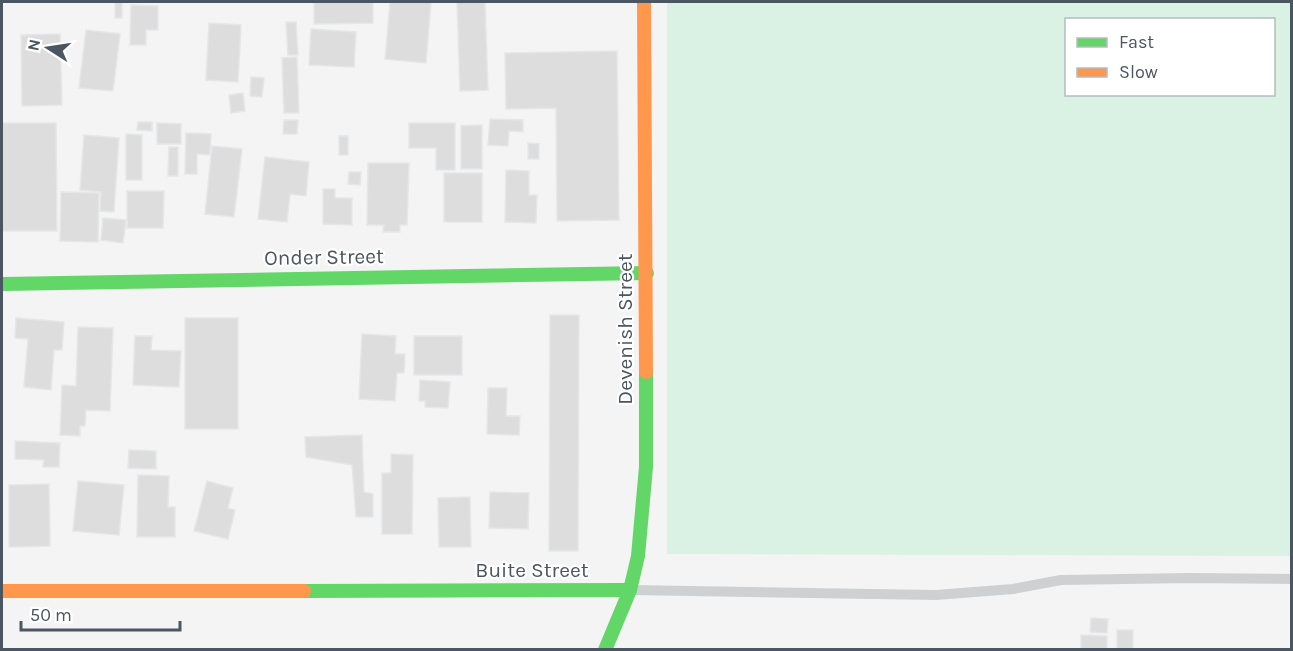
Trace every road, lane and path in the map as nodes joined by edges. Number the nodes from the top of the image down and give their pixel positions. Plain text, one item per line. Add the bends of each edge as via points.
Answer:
1 (644, 2) edge
2 (646, 273) junction
3 (2, 284) edge
4 (1292, 579) edge
5 (630, 590) junction
6 (2, 591) edge
7 (605, 650) edge

1 - 2 street, Devenish Street
2 - 3 street, Onder Street
2 - 5 street, Devenish Street via 646,467 638,556
4 - 5 lane, Buite Street via 1062,580 1013,589 936,595
5 - 6 street, Buite Street
5 - 7 street, Devenish Street

